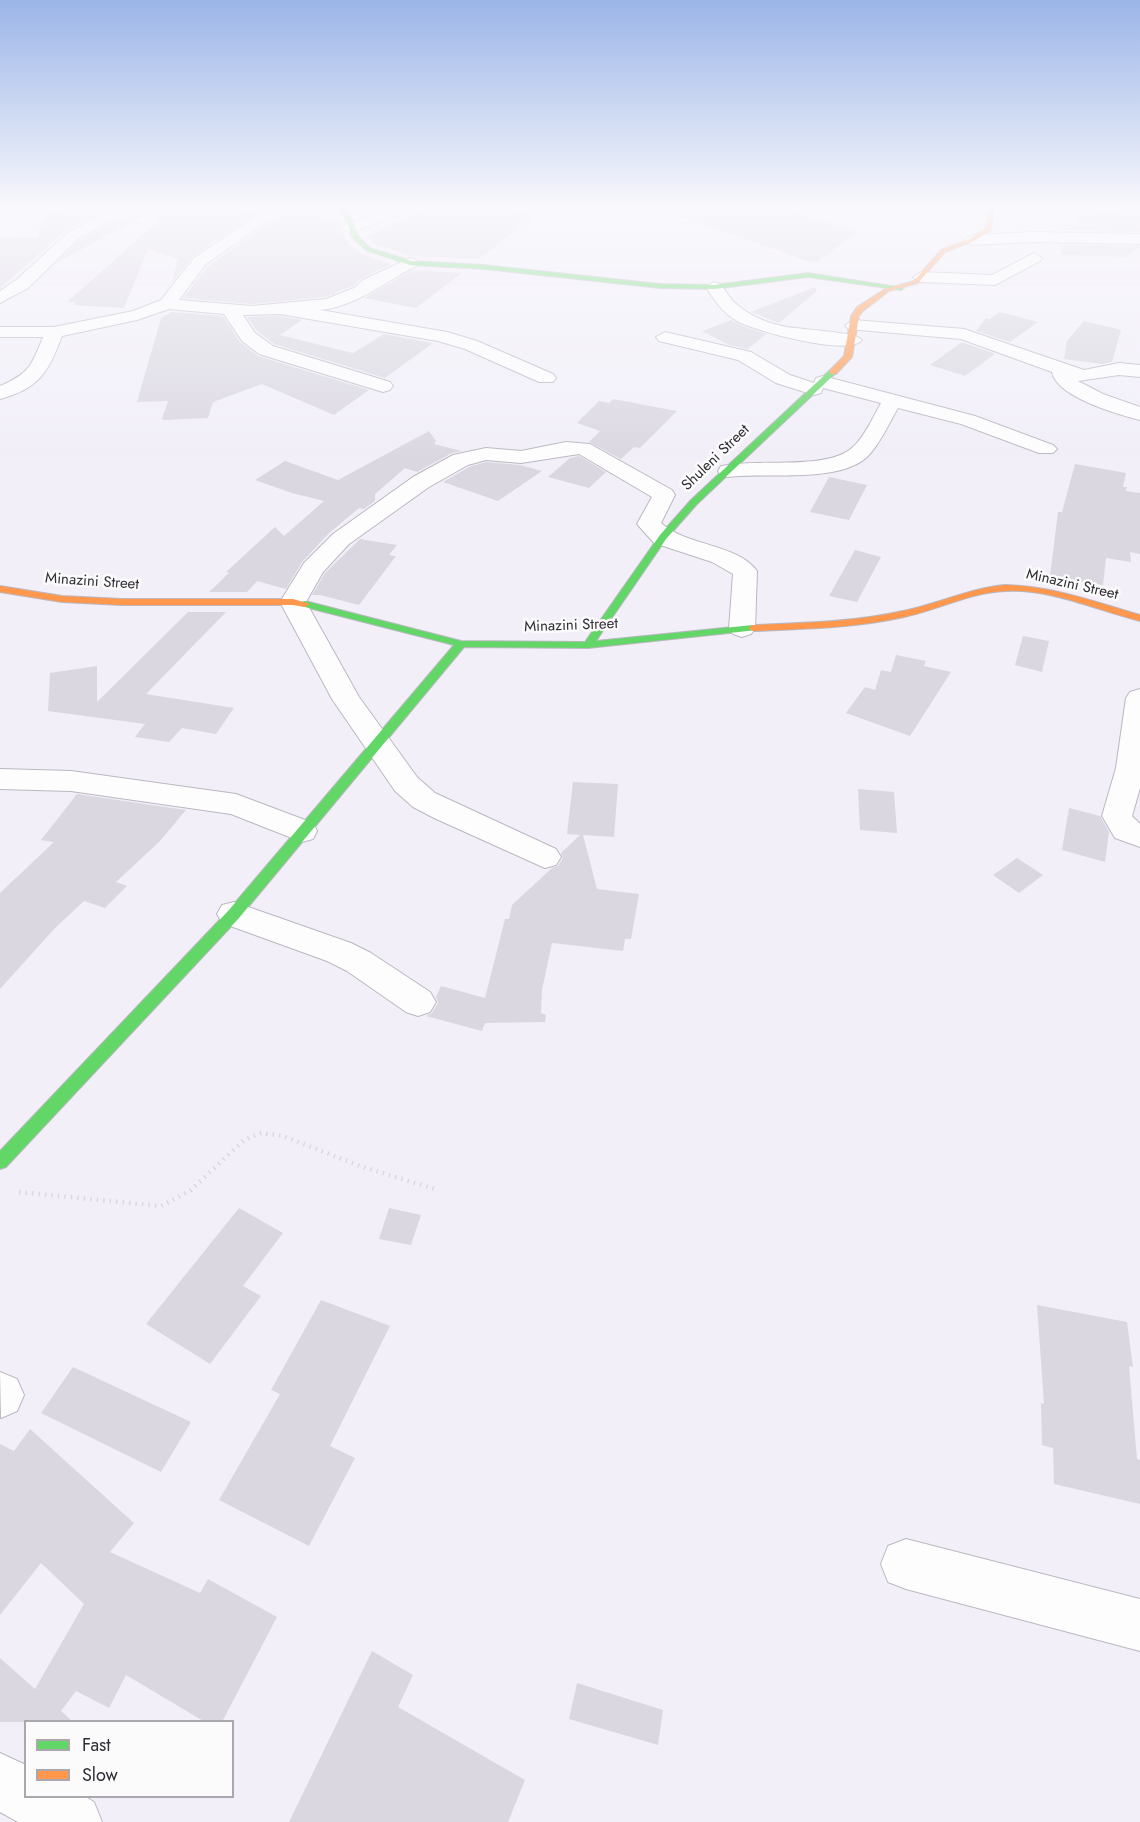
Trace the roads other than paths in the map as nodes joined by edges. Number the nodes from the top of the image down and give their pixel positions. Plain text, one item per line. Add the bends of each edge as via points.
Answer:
1 (177, 291) edge
2 (361, 291) edge
3 (716, 291) edge
4 (886, 291) edge
5 (167, 304) junction
6 (277, 308) junction
7 (231, 311) junction
8 (0, 332) edge
9 (54, 332) junction
10 (854, 333) junction
11 (665, 337) dead end
12 (1061, 369) junction
13 (1140, 371) edge
14 (546, 378) dead end
15 (818, 385) junction
16 (383, 386) dead end
17 (0, 393) edge
18 (894, 399) junction
19 (1140, 414) edge
20 (1046, 449) dead end
21 (729, 471) junction
22 (663, 538) junction
23 (0, 589) edge
24 (293, 602) junction
25 (1140, 618) edge
26 (742, 629) junction
27 (461, 644) junction
28 (588, 645) junction
29 (1140, 698) edge
30 (377, 743) junction
31 (0, 779) edge
32 (302, 831) junction
33 (1140, 836) edge
34 (545, 856) dead end
35 (234, 914) junction
36 (418, 1002) dead end
37 (0, 1162) edge
38 (906, 1564) dead end
39 (1140, 1625) edge
40 (0, 1780) edge
41 (24, 1795) edge
42 (30, 1798) edge
43 (74, 1822) edge

1 - 5 street
2 - 6 street via 329,304
3 - 10 street via 722,302 762,327 785,333
4 - 10 street, Shuleni Street via 855,316
5 - 7 street
5 - 9 street via 137,315
6 - 7 street
6 - 14 street via 441,336
7 - 16 street via 248,337 266,350
8 - 9 street
9 - 17 street via 38,374
10 - 12 street via 964,334
10 - 15 street, Shuleni Street via 848,357
11 - 15 street via 744,356 783,380
12 - 13 street via 1091,376 1112,369
12 - 19 street via 1065,380 1075,387
15 - 18 street
15 - 21 street, Shuleni Street
18 - 20 street via 968,420
18 - 21 street via 860,451 840,463 813,468 749,466
21 - 22 street, Shuleni Street via 694,502
22 - 24 street via 649,524 664,495 604,458 573,447 521,457 486,454 450,464 341,539 313,568
22 - 26 street via 720,557 745,571
22 - 28 street, Shuleni Street
23 - 24 street, Minazini Street via 62,599 122,602
24 - 27 street, Minazini Street
24 - 30 street via 346,699
25 - 26 street, Minazini Street via 1019,588 989,590 893,616 827,625
26 - 28 street, Minazini Street
27 - 28 street, Minazini Street
27 - 30 street
29 - 33 street via 1131,768 1117,816 1126,830
30 - 32 street
30 - 34 street via 406,784 424,800
31 - 32 street via 71,781 236,804
32 - 35 street
35 - 36 street via 339,952
35 - 37 street
38 - 39 street
40 - 41 street
42 - 43 street

